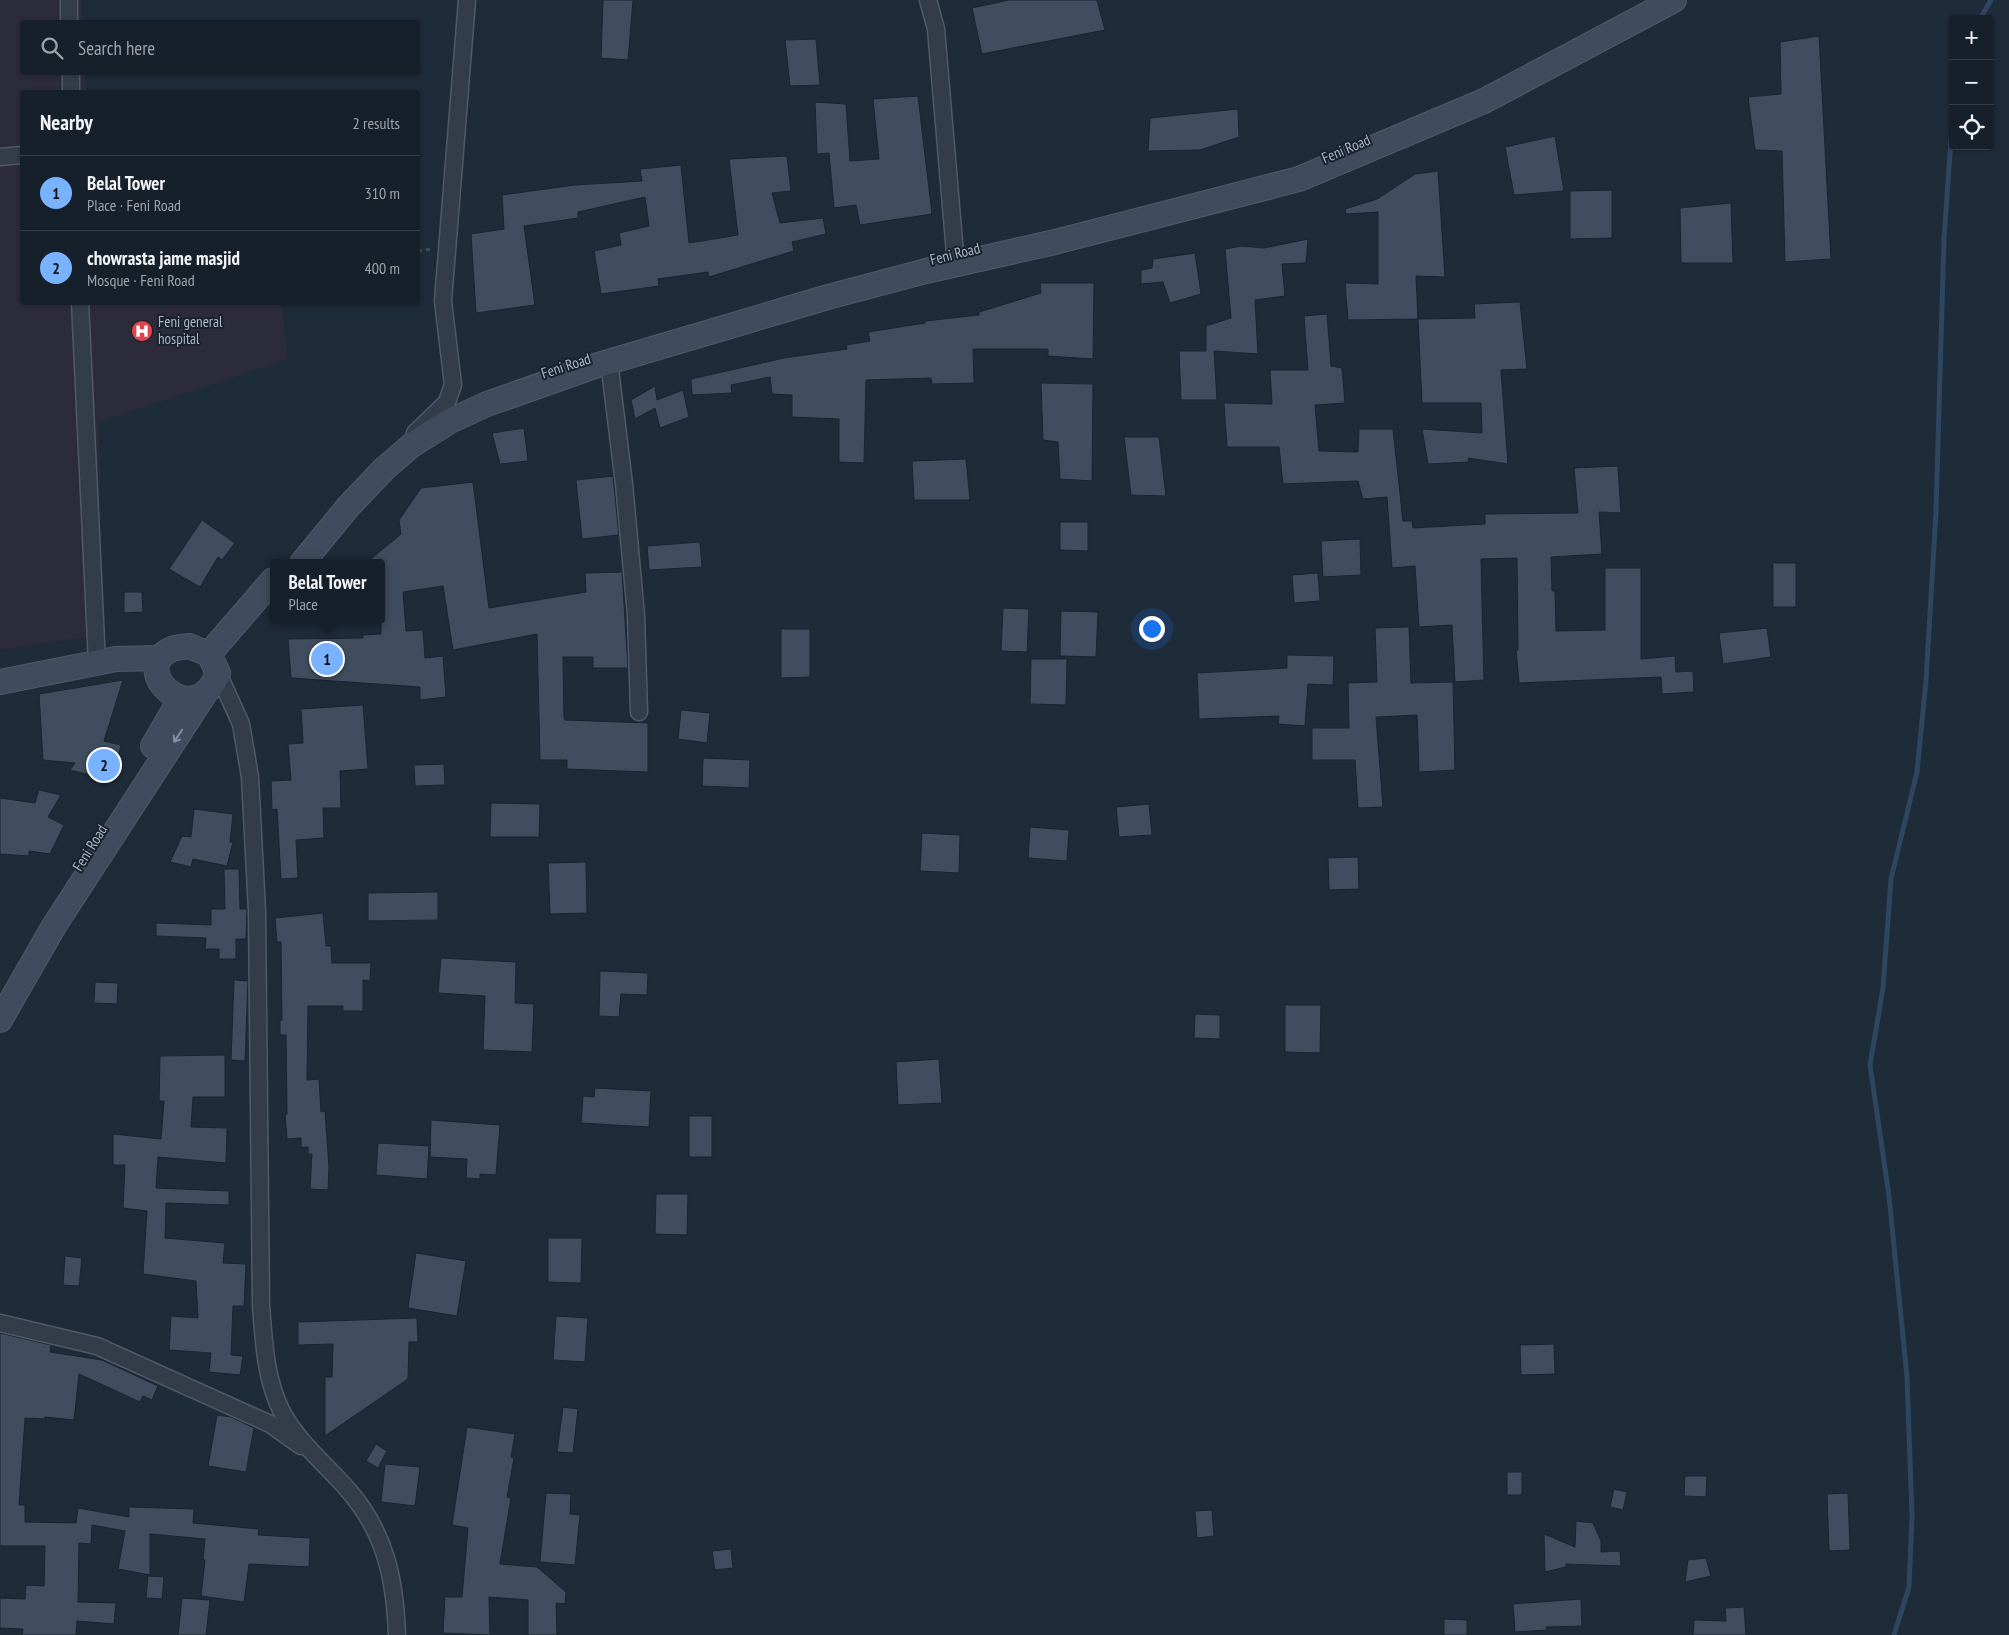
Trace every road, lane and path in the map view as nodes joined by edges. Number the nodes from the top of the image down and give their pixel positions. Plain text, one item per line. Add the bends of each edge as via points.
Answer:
1 (69, 0) edge
2 (467, 0) edge
3 (928, 0) edge
4 (1659, 0) edge
5 (1674, 0) edge
6 (69, 20) edge
7 (70, 75) edge
8 (71, 90) edge
9 (20, 155) edge
10 (0, 157) edge
11 (954, 254) junction
12 (80, 305) edge
13 (609, 362) junction
14 (415, 434) junction
15 (291, 559) edge
16 (305, 559) edge
17 (270, 584) edge
18 (270, 599) edge
19 (160, 658) junction
20 (97, 663) junction
21 (214, 664) junction
22 (0, 682) edge
23 (204, 695) junction
24 (180, 698) junction
25 (639, 712) dead end
26 (0, 997) edge
27 (0, 1020) edge
28 (0, 1323) edge
29 (310, 1451) junction
30 (398, 1635) edge

1 - 6 street
2 - 14 street via 443,301 453,385 447,402
3 - 11 street via 936,29
4 - 11 main road, Feni Road via 1438,111 1300,168
5 - 13 main road via 1484,101 1299,179 1055,242 926,271
7 - 8 street
9 - 10 street
11 - 14 main road, Feni Road via 766,305 506,386 470,402
12 - 20 street
13 - 16 main road via 488,404 412,445 348,507
13 - 25 street via 636,615
14 - 15 main road, Feni Road via 387,454
17 - 21 main road
18 - 21 main road
19 - 20 main road
19 - 21 main road via 170,650 190,646
19 - 24 main road via 156,668 158,680 166,690
20 - 22 main road
21 - 23 main road via 213,686
21 - 29 street via 241,724 250,777 257,911 261,1306 266,1363 281,1410
23 - 24 main road
23 -> 27 main road via 54,926
24 - 26 main road, Feni Road
28 - 29 street via 97,1346 270,1424
29 - 30 street via 349,1491 375,1526 389,1567

